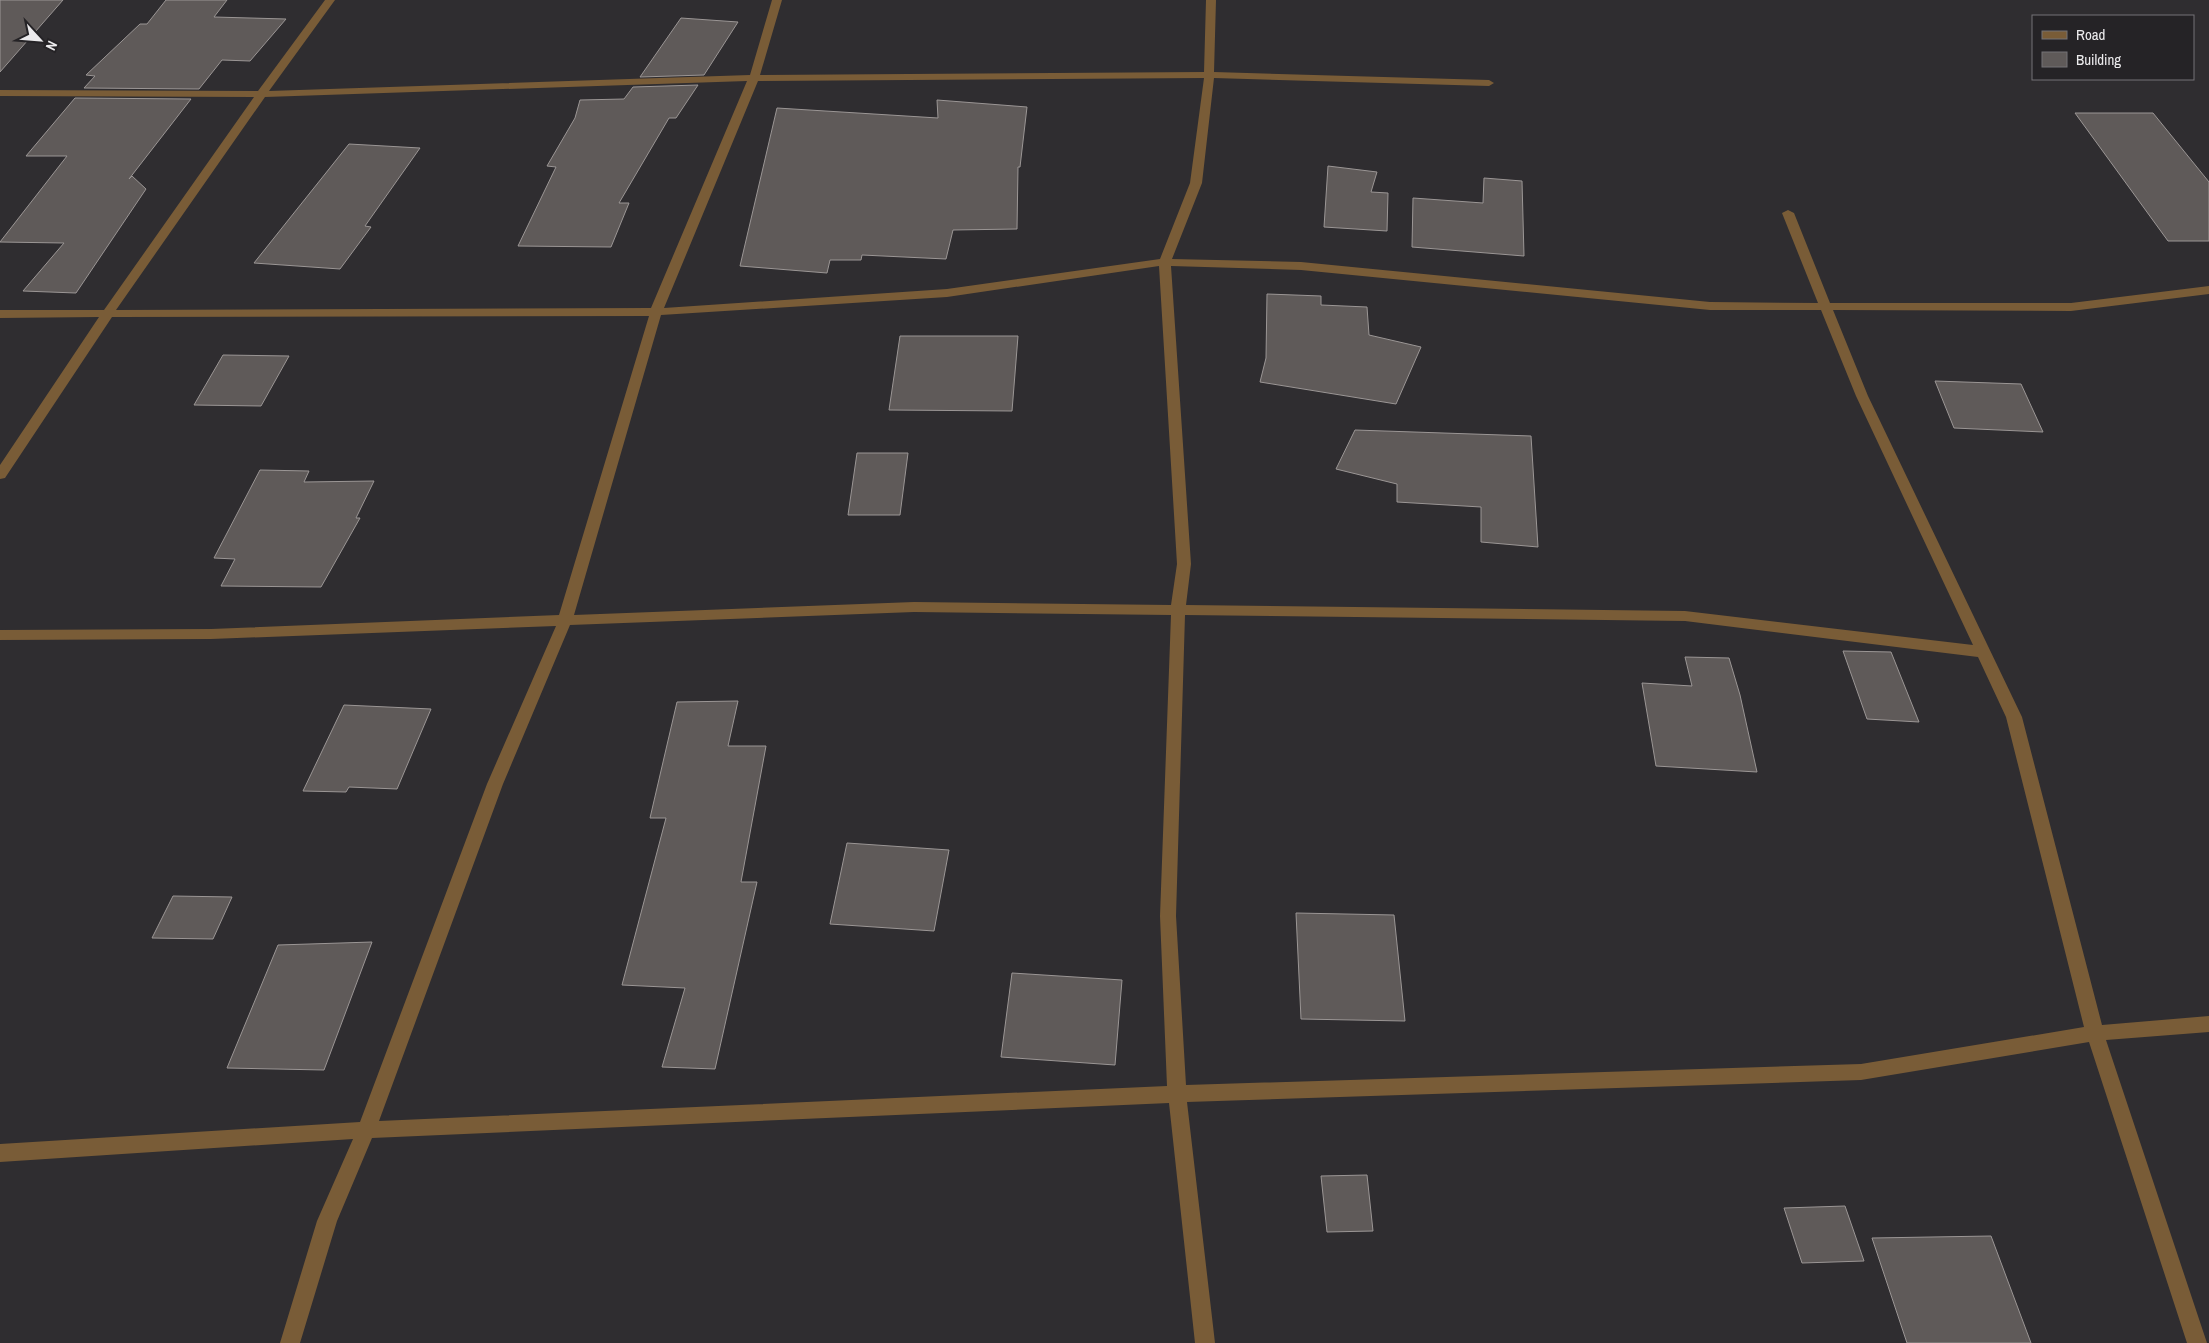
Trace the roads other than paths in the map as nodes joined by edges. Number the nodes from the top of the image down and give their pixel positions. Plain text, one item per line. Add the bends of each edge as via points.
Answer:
1 (330, 0) edge
2 (777, 0) edge
3 (1211, 0) edge
4 (1209, 75) junction
5 (754, 78) junction
6 (1489, 83) dead end
7 (0, 93) edge
8 (260, 94) junction
9 (1788, 213) dead end
10 (1165, 262) junction
11 (2209, 290) edge
12 (1826, 308) junction
13 (656, 312) junction
14 (107, 313) junction
15 (0, 314) edge
16 (0, 475) edge
17 (1178, 610) junction
18 (565, 621) junction
19 (0, 635) edge
20 (1983, 652) junction
21 (2209, 1024) edge
22 (2095, 1034) junction
23 (1177, 1094) junction
24 (366, 1130) junction
25 (0, 1153) edge
26 (290, 1343) edge
27 (1205, 1343) edge
28 (2197, 1343) edge

1 - 8 street
2 - 5 street
3 - 4 street
4 - 5 street
4 - 6 street
4 - 10 street via 1196,183
5 - 8 street
5 - 13 street
7 - 8 street
8 - 14 street
9 - 12 street
10 - 12 street via 1301,266 1710,306
10 - 13 street via 948,293
10 - 17 street via 1184,564
11 - 12 street via 2071,307
12 - 20 street via 1862,396
13 - 14 street
13 - 18 street
14 - 15 street
14 - 16 street
17 - 18 street via 914,607
17 - 20 street via 1685,616
17 - 23 street via 1168,916
18 - 19 street via 211,634
18 - 24 street via 495,784
20 - 22 street via 2014,718
21 - 22 street
22 - 23 street via 1861,1072
22 - 28 street
23 - 24 street
23 - 27 street
24 - 25 street
24 - 26 street via 327,1221

